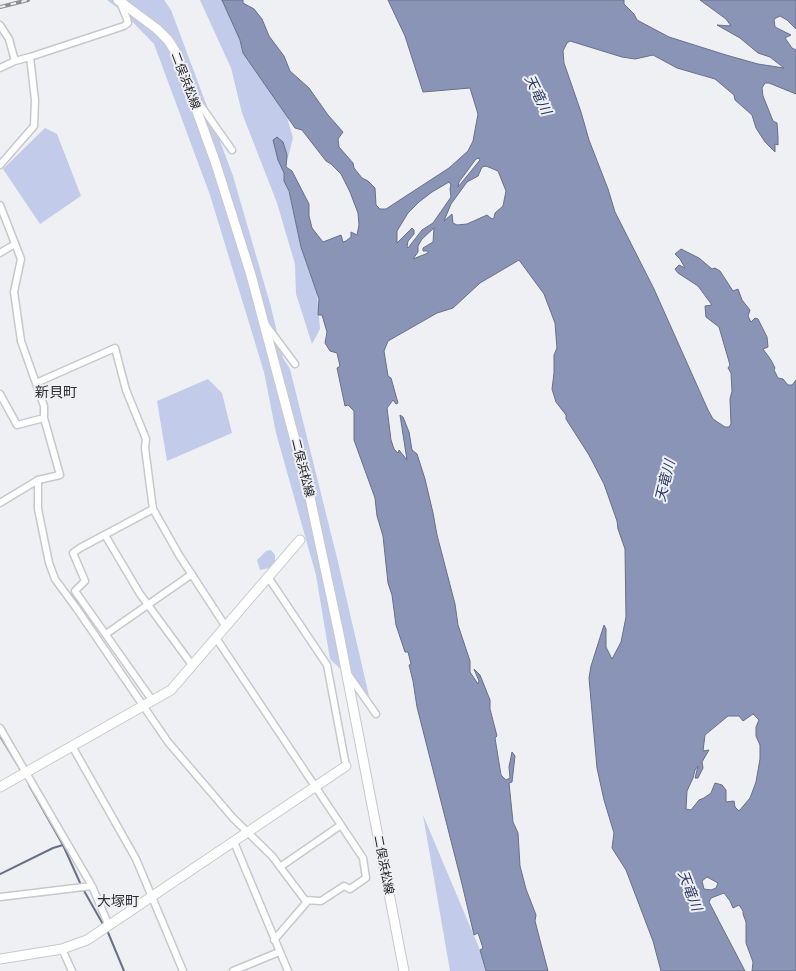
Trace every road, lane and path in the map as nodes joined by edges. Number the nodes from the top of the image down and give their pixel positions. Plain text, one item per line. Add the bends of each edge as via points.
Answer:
1 (119, 0) edge
2 (0, 25) edge
3 (30, 57) junction
4 (14, 61) junction
5 (0, 68) edge
6 (190, 91) junction
7 (232, 150) dead end
8 (0, 165) edge
9 (0, 205) edge
10 (15, 244) junction
11 (0, 253) edge
12 (263, 321) junction
13 (295, 364) dead end
14 (36, 383) junction
15 (0, 394) edge
16 (44, 418) junction
17 (38, 480) junction
18 (0, 503) edge
19 (153, 510) junction
20 (104, 535) junction
21 (300, 540) dead end
22 (192, 574) junction
23 (268, 577) junction
24 (148, 606) junction
25 (226, 627) junction
26 (106, 634) junction
27 (216, 638) junction
28 (192, 665) junction
29 (345, 670) junction
30 (148, 703) junction
31 (376, 714) dead end
32 (0, 728) edge
33 (72, 746) junction
34 (346, 766) joint
35 (25, 772) junction
36 (0, 786) edge
37 (315, 786) junction
38 (341, 825) junction
39 (248, 832) junction
40 (234, 842) junction
41 (280, 867) junction
42 (92, 886) junction
43 (152, 896) junction
44 (0, 897) edge
45 (306, 900) junction
46 (109, 926) junction
47 (274, 940) junction
48 (62, 950) junction
49 (279, 952) junction
50 (0, 959) edge
51 (72, 971) edge
52 (183, 971) edge
53 (233, 971) edge
54 (288, 971) edge
55 (404, 971) edge

1 - 3 street via 128,23 124,26
1 - 6 main road, 二俣浜松線 via 168,40
2 - 4 street via 9,39
3 - 4 street
3 - 8 street via 35,100 34,126
4 - 5 street
6 - 7 street
6 - 12 main road, 二俣浜松線 via 215,161
9 - 10 street
10 - 11 street
10 - 14 street via 21,259 15,302 21,341
12 - 13 street
12 - 29 main road, 二俣浜松線 via 309,493
14 - 16 street via 44,406
14 - 19 street via 115,348 126,390 146,439
15 - 16 street via 17,425
16 - 17 street via 60,475
17 - 18 street
17 - 30 street via 38,509 55,579 137,697
19 - 20 street
19 - 22 street
20 - 24 street
20 - 26 street via 73,553 85,581 75,591
21 - 23 main road
22 - 24 street
22 - 25 street
23 - 25 main road
23 - 34 street via 327,665
24 - 26 street
24 - 28 street
25 - 27 main road
26 - 30 street
27 - 28 main road
27 - 37 street
28 - 30 main road via 170,690
29 - 31 street
29 - 55 main road, 二俣浜松線
30 - 33 main road
30 - 39 street via 168,742
32 - 35 street
33 - 35 main road
33 - 43 street via 136,859
34 - 37 main road
35 - 36 main road
35 - 42 street
37 - 38 street
37 - 39 main road
38 - 41 street
38 - 45 street via 363,858 366,878 350,889 344,886 321,901
39 - 40 main road
39 - 41 street
40 - 43 main road
40 - 47 street
41 - 45 street
42 - 44 street
42 - 46 street
43 - 46 main road
43 - 52 street
45 - 47 street
46 - 48 main road
47 - 49 street
48 - 50 main road
48 - 51 street
49 - 53 street
49 - 54 street

